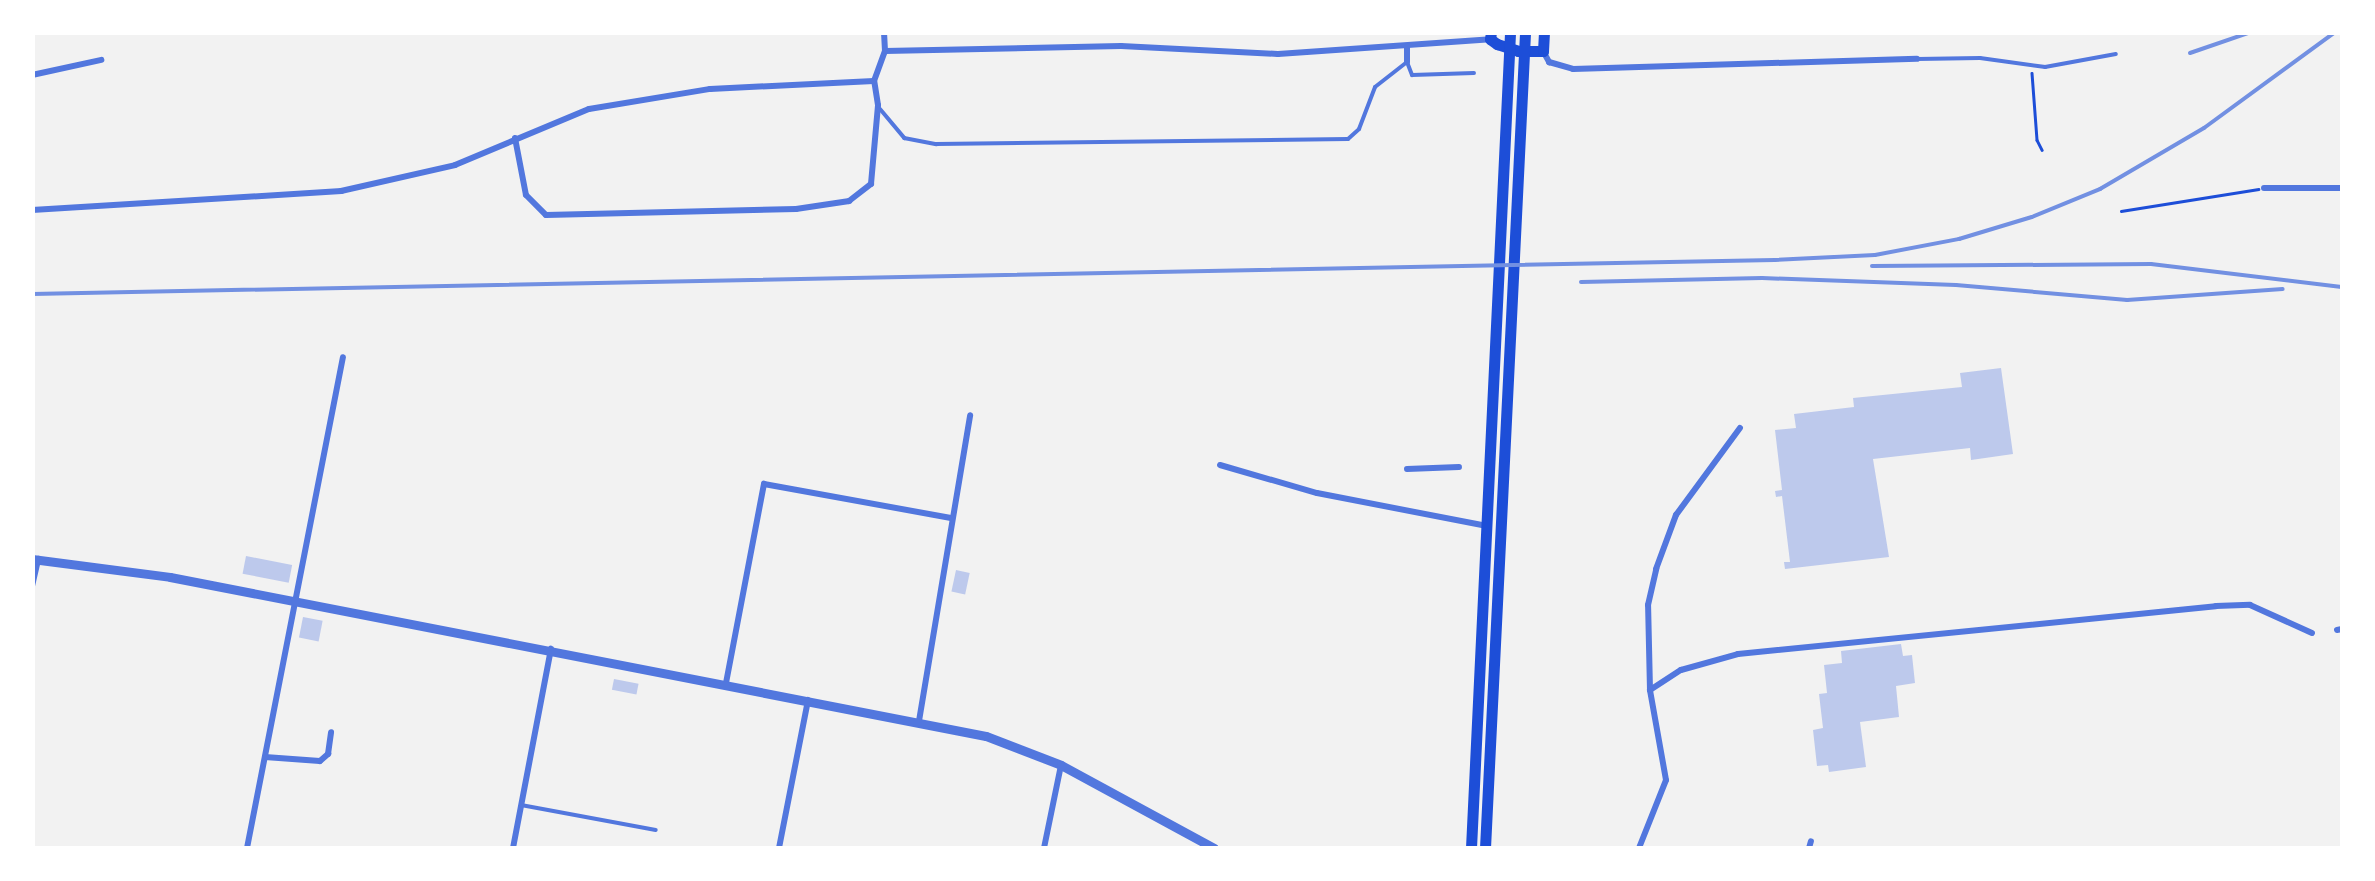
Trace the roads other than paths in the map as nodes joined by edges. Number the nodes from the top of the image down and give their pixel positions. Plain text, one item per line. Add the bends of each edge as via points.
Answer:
1 (884, 32) edge
2 (1510, 32) edge
3 (1525, 32) edge
4 (1544, 32) edge
5 (1490, 36) edge
6 (1407, 46) junction
7 (885, 50) junction
8 (1543, 51) junction
9 (2116, 54) dead end
10 (1917, 58) joint
11 (101, 60) dead end
12 (1407, 62) junction
13 (1474, 73) dead end
14 (32, 75) edge
15 (874, 81) junction
16 (878, 105) junction
17 (516, 138) junction
18 (2264, 188) road end
19 (2342, 188) edge
20 (32, 210) edge
21 (343, 357) dead end
22 (970, 416) dead end
23 (1740, 428) dead end
24 (1220, 465) dead end
25 (1460, 467) dead end
26 (1407, 469) dead end
27 (952, 518) junction
28 (1507, 527) dead end
29 (35, 559) edge
30 (32, 586) edge
31 (296, 600) junction
32 (2312, 633) dead end
33 (551, 650) junction
34 (726, 683) junction
35 (1650, 690) junction
36 (808, 699) junction
37 (919, 720) junction
38 (331, 732) dead end
39 (265, 756) junction
40 (1061, 764) junction
41 (521, 805) junction
42 (656, 830) dead end
43 (247, 848) edge
44 (512, 848) edge
45 (779, 848) edge
46 (1044, 848) edge
47 (1214, 848) edge
48 (1470, 848) edge
49 (1485, 848) edge
50 (1639, 848) edge

1 - 7 street
2 - 48 main road
3 - 49 main road
4 - 8 main road
5 - 6 street
5 - 8 main road via 1518,50
6 - 7 street via 1278,54 1121,46
6 - 12 street
7 - 15 street
8 - 10 street via 1549,62 1573,69
9 - 10 lane via 2045,67
11 - 14 street
12 - 13 lane via 1412,75
12 - 16 lane via 1375,87 1360,130 1348,139 918,142 894,130
15 - 16 street
15 - 17 street via 710,89 621,103
16 - 17 street via 866,192 796,209 546,215 526,195
17 - 20 street via 456,164 341,191
18 - 19 street
21 - 31 street
22 - 27 street
23 - 35 street via 1676,515 1656,569 1648,604
24 - 28 street via 1318,493 1472,526
25 - 26 street
27 - 34 street via 764,484
27 - 37 street
29 - 30 street
29 - 31 street
31 - 33 street
31 - 39 street
32 - 35 street via 2250,605 2216,606 1738,654 1681,670
33 - 34 street
33 - 41 street
34 - 36 street
35 - 50 street via 1666,780
36 - 37 street
36 - 45 street
37 - 40 street via 1010,742
38 - 39 street via 320,761
39 - 43 street
40 - 46 street
40 - 47 street
41 - 42 lane
41 - 44 street

